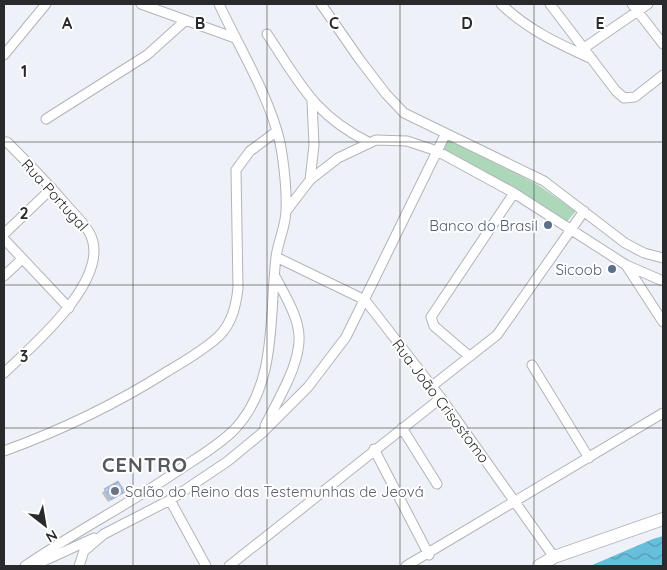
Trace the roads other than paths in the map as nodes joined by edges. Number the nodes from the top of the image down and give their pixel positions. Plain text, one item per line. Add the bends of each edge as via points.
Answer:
1 (46, 4) edge
2 (140, 4) edge
3 (219, 4) edge
4 (321, 4) edge
5 (501, 4) edge
6 (550, 4) edge
7 (648, 4) edge
8 (635, 7) edge
9 (186, 20) junction
10 (268, 34) dead end
11 (235, 38) junction
12 (663, 44) edge
13 (584, 48) junction
14 (4, 55) edge
15 (594, 60) junction
16 (663, 75) edge
17 (312, 101) junction
18 (46, 120) dead end
19 (277, 131) junction
20 (445, 134) junction
21 (4, 142) edge
22 (368, 142) junction
23 (437, 151) junction
24 (310, 180) junction
25 (52, 188) junction
26 (514, 193) junction
27 (286, 210) junction
28 (584, 211) junction
29 (570, 230) junction
30 (4, 234) edge
31 (4, 239) edge
32 (276, 257) junction
33 (663, 258) edge
34 (21, 260) junction
35 (626, 265) junction
36 (4, 276) edge
37 (276, 276) junction
38 (663, 281) edge
39 (364, 300) junction
40 (69, 308) junction
41 (663, 322) edge
42 (469, 356) junction
43 (532, 365) dead end
44 (4, 374) edge
45 (432, 386) junction
46 (441, 398) junction
47 (663, 413) edge
48 (402, 428) junction
49 (262, 433) junction
50 (374, 449) junction
51 (4, 451) edge
52 (589, 458) junction
53 (437, 484) dead end
54 (170, 500) junction
55 (515, 502) junction
56 (663, 518) edge
57 (104, 534) junction
58 (429, 555) junction
59 (554, 557) junction
60 (26, 566) edge
61 (32, 566) edge
62 (79, 566) edge
63 (206, 566) edge
64 (229, 566) edge
65 (406, 566) edge
66 (539, 566) edge

1 - 14 street
2 - 9 street
3 - 11 street
4 - 20 street via 396,106 417,121
5 - 15 street via 549,40
6 - 13 street
7 - 8 street
8 - 12 street
8 - 13 street
9 - 11 street
9 - 18 street via 147,55
10 - 17 street
11 - 19 street
13 - 15 street
15 - 16 street via 624,98 635,97
17 - 22 street via 343,129
17 - 24 street via 314,145
19 - 27 street
19 - 51 street via 250,151 236,170 238,288 231,320 219,336 155,380 92,414
20 - 23 street
20 - 28 street via 544,181
21 - 25 street, Rua Portugal via 8,142
22 - 23 street via 407,141
22 - 24 street via 327,164
23 - 26 street
23 - 39 street
24 - 27 street
25 - 30 street
25 - 40 street, Rua Portugal via 87,229 94,245 84,284
26 - 29 street
26 - 42 street via 434,311 432,321
27 - 32 street
28 - 29 street
28 - 33 street via 625,243
29 - 35 street
29 - 42 street via 497,335
31 - 34 street
32 - 37 street
32 - 39 street
34 - 36 street
34 - 40 street
35 - 38 street
35 - 41 street
37 - 49 street via 298,326 300,340 295,360
37 - 60 street via 261,385 252,406 234,429 155,487 60,542
39 - 45 street, Rua João Crisostomo
39 - 49 street via 346,337 328,362
40 - 44 street, Rua Portugal
42 - 45 street
43 - 52 street
45 - 46 street, Rua João Crisostomo
46 - 48 street
46 - 55 street, Rua João Crisostomo
47 - 52 street
48 - 50 street
48 - 53 street
49 - 54 street via 228,461
50 - 58 street
50 - 64 street
52 - 55 street
54 - 57 street
54 - 63 street
55 - 58 street
55 - 59 street, Rua João Crisostomo
56 - 59 street
57 - 61 street
57 - 62 street via 84,551
58 - 65 street
59 - 66 street

